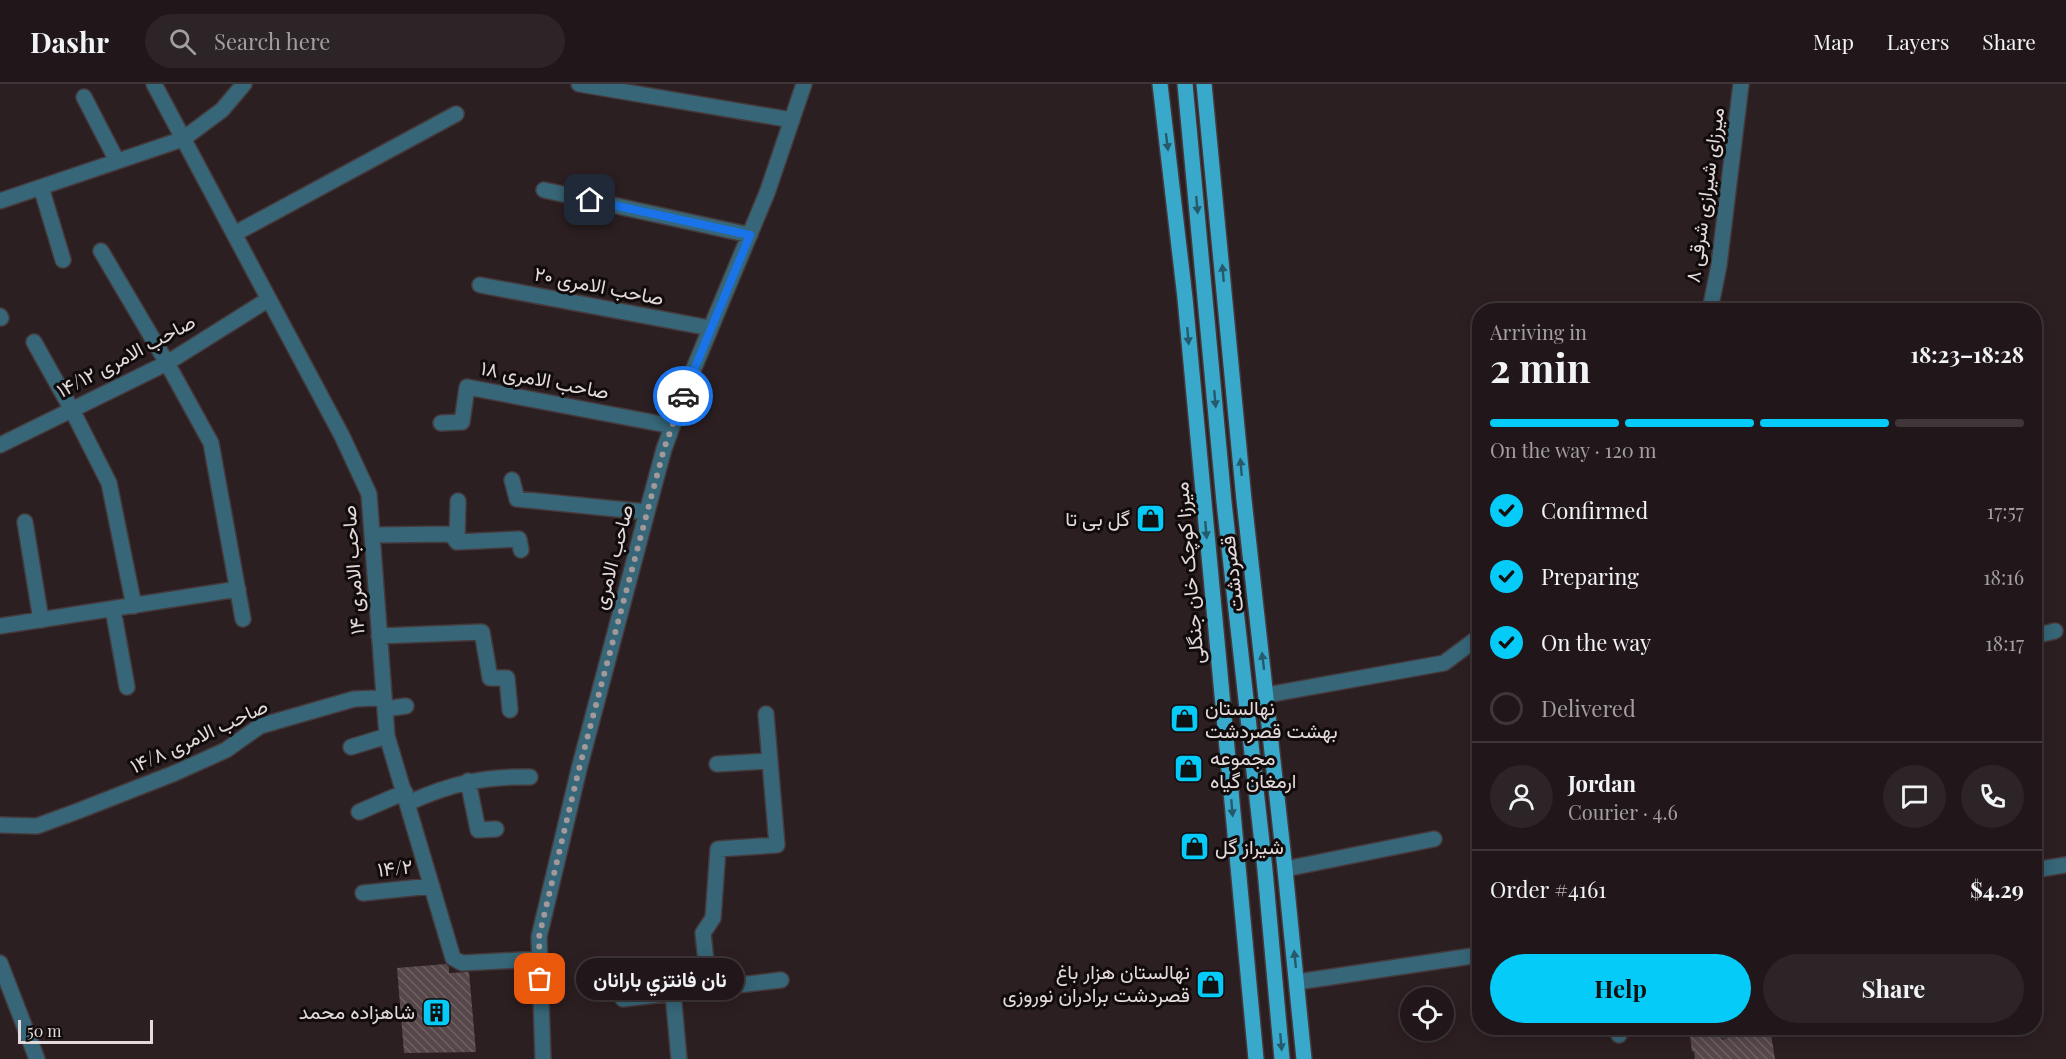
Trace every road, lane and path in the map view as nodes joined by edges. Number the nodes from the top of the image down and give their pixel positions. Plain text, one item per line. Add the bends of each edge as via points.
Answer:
1 (154, 84) edge
2 (244, 84) edge
3 (579, 84) edge
4 (804, 84) edge
5 (1160, 84) edge
6 (1185, 84) edge
7 (1204, 84) edge
8 (1741, 84) edge
9 (84, 97) dead end
10 (456, 114) dead end
11 (792, 120) junction
12 (183, 139) junction
13 (117, 161) junction
14 (41, 187) junction
15 (544, 190) dead end
16 (0, 201) edge
17 (234, 234) junction
18 (750, 235) junction
19 (102, 251) dead end
20 (63, 260) dead end
21 (480, 285) dead end
22 (269, 299) junction
23 (1711, 303) edge
24 (710, 328) junction
25 (34, 342) dead end
26 (167, 363) junction
27 (72, 410) junction
28 (441, 423) dead end
29 (672, 426) junction
30 (0, 445) edge
31 (512, 480) dead end
32 (458, 501) dead end
33 (1224, 502) junction
34 (1204, 504) junction
35 (647, 512) junction
36 (25, 522) dead end
37 (372, 535) junction
38 (457, 542) junction
39 (521, 550) dead end
40 (238, 590) junction
41 (134, 606) junction
42 (113, 609) junction
43 (41, 620) junction
44 (243, 620) dead end
45 (0, 627) edge
46 (2055, 631) dead end
47 (2042, 634) edge
48 (379, 636) junction
49 (1472, 642) edge
50 (127, 687) dead end
51 (1267, 696) junction
52 (384, 705) junction
53 (406, 706) dead end
54 (510, 710) dead end
55 (766, 714) dead end
56 (387, 735) junction
57 (351, 747) dead end
58 (770, 761) junction
59 (717, 764) dead end
60 (530, 777) dead end
61 (468, 781) junction
62 (406, 798) junction
63 (359, 812) dead end
64 (0, 825) edge
65 (496, 829) dead end
66 (1434, 839) dead end
67 (2066, 865) edge
68 (1285, 869) junction
69 (2042, 869) edge
70 (1265, 870) junction
71 (432, 886) junction
72 (363, 893) dead end
73 (1472, 956) edge
74 (540, 959) junction
75 (0, 963) edge
76 (781, 980) dead end
77 (1297, 982) junction
78 (1276, 983) junction
79 (709, 988) junction
80 (674, 993) junction
81 (623, 999) dead end
82 (38, 1059) edge
83 (543, 1059) edge
84 (679, 1059) edge
85 (1254, 1059) edge
86 (1282, 1059) edge
87 (1304, 1059) edge

1 - 12 street, ۱۴ صاحب الامری
2 - 12 street via 222,110
3 - 11 street
4 - 11 street, صاحب الامری
5 -> 34 main road, میرزا کوچک خان جنگلی
6 -> 33 main road, قصردشت
51 -> 7 main road, قصردشت
8 - 23 street, ۸ میرزای شیرازی شرقی
9 - 13 street
10 - 17 street
11 - 18 street, صاحب الامری
12 - 13 street
12 - 17 street, ۱۴ صاحب الامری
13 - 14 street
14 - 16 street
14 - 20 street
15 - 18 street
17 - 22 street, ۱۴ صاحب الامری
18 - 24 street, صاحب الامری
19 - 26 street
21 - 24 street, ۲۰ صاحب الامری
22 - 26 street, ۱۴/۱۲ صاحب الامری
22 - 37 street, ۱۴ صاحب الامری via 369,494
24 - 29 street, صاحب الامری
25 - 27 street
26 - 27 street, ۱۴/۱۲ صاحب الامری
26 - 40 street via 211,443
27 - 30 street, ۱۴/۱۲ صاحب الامری
27 - 41 street via 109,483
28 - 29 street, ۱۸ صاحب الامری via 462,422 467,387
29 - 35 street, صاحب الامری
31 - 35 street via 517,499
32 - 38 street
33 - 34 main road
33 - 70 main road, قصردشت
34 -> 85 main road, میرزا کوچک خان جنگلی
35 - 74 street, صاحب الامری via 579,769 539,937
36 - 43 street
37 - 38 street via 451,534
37 - 48 street, ۱۴ صاحب الامری
38 - 39 street via 519,539
40 - 41 street
40 - 44 street
41 - 42 street
42 - 43 street
42 - 50 street
43 - 45 street
46 - 47 street
48 - 52 street, ۱۴ صاحب الامری
48 - 54 street via 482,632 490,678 507,678
49 - 51 street via 1444,663
51 - 68 main road, قصردشت
52 - 53 street, صاحب الامری ۱۴/۸
52 - 56 street, ۱۴ صاحب الامری
52 - 64 street, صاحب الامری ۱۴/۸ via 377,698 354,699 261,726 226,750 176,774 37,826
55 - 58 street
56 - 57 street
56 - 62 street, ۱۴ صاحب الامری
58 - 59 street
58 - 79 street via 777,845 718,849 713,918 703,933
60 - 61 street
61 - 62 street
61 - 65 street via 478,830
62 - 63 street
62 - 71 street, ۱۴ صاحب الامری
66 - 68 street
67 - 69 street
68 - 70 main road
77 -> 68 main road, قصردشت
70 - 78 main road, قصردشت
71 - 72 street, ۱۴/۲
71 - 74 street, ۱۴ صاحب الامری via 453,958 462,963
73 - 77 street
74 - 83 street, صاحب الامری
75 - 82 street
76 - 79 street
77 - 78 main road
77 - 87 main road, قصردشت
78 -> 86 main road, قصردشت
79 - 80 street
80 - 81 street
80 - 84 street

